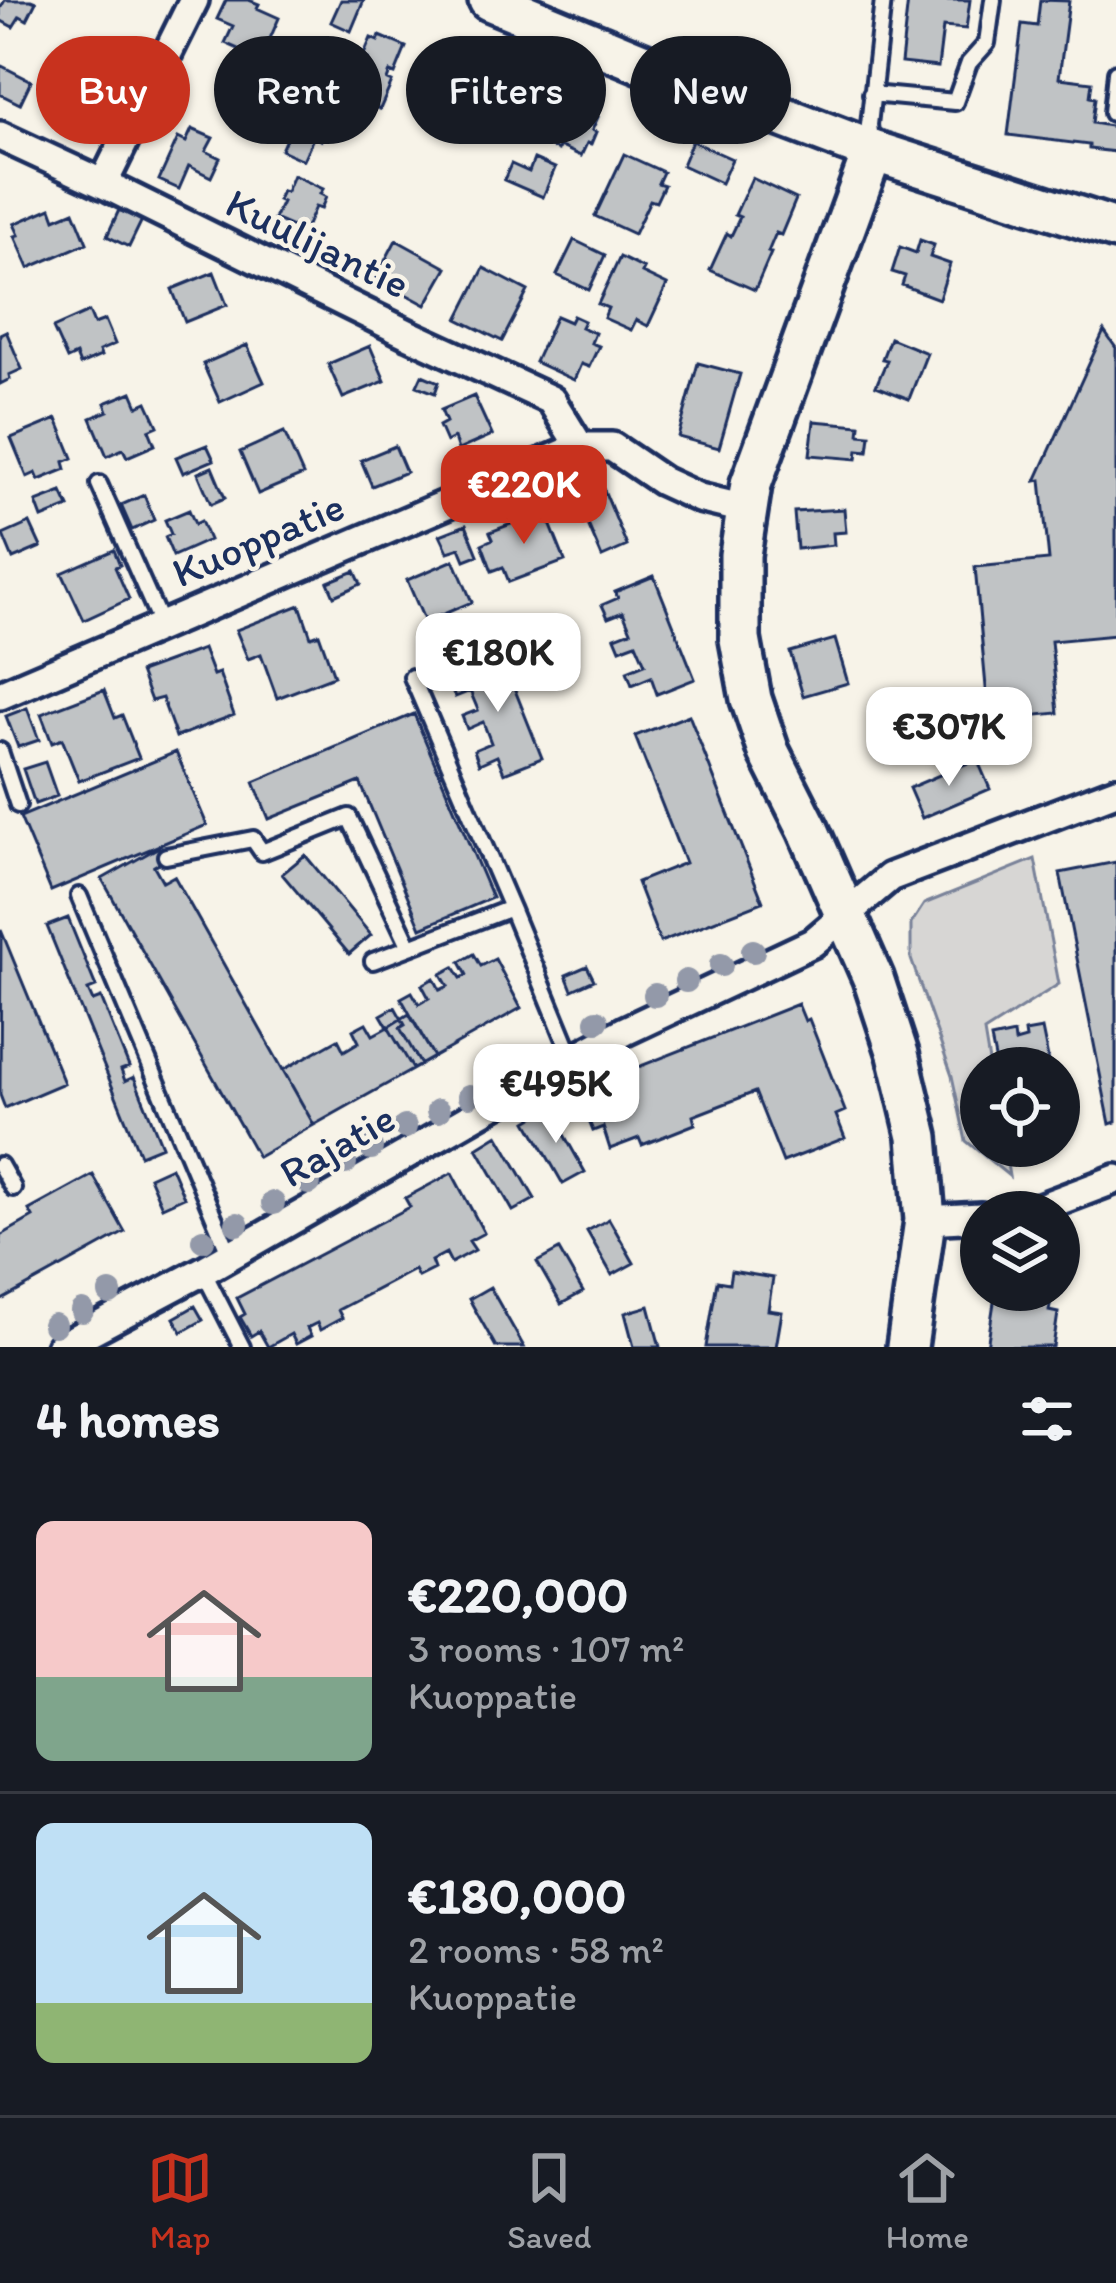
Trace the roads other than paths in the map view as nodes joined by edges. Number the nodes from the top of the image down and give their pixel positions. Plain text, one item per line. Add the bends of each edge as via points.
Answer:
1 (194, 0) edge
2 (489, 0) edge
3 (883, 0) edge
4 (993, 0) edge
5 (1116, 72) edge
6 (872, 94) junction
7 (1112, 113) dead end
8 (0, 136) edge
9 (873, 151) junction
10 (103, 184) junction
11 (1116, 229) edge
12 (580, 447) junction
13 (99, 484) dead end
14 (746, 509) junction
15 (161, 626) junction
16 (412, 677) dead end
17 (0, 695) edge
18 (0, 751) edge
19 (1116, 791) edge
20 (18, 805) dead end
21 (166, 856) dead end
22 (79, 896) dead end
23 (511, 908) junction
24 (846, 916) junction
25 (410, 947) junction
26 (373, 962) dead end
27 (573, 1059) junction
28 (0, 1165) edge
29 (1116, 1179) edge
30 (13, 1188) dead end
31 (1080, 1193) edge
32 (960, 1218) edge
33 (925, 1220) junction
34 (230, 1255) junction
35 (203, 1270) junction
36 (60, 1347) edge
37 (242, 1347) edge
38 (907, 1347) edge

1 - 10 street
2 - 9 street
3 - 6 lane
4 - 6 lane via 987,43 969,63 955,102
5 - 7 lane
6 - 9 lane
8 - 10 street, Kuulijantie
9 - 11 street
9 - 14 street
10 - 12 street, Kuulijantie via 551,400
12 - 14 street via 612,447 662,481
12 - 15 street, Kuoppatie
13 - 15 lane
14 - 24 street via 740,639 751,699
15 - 17 street, Kuoppatie
16 - 23 lane
18 - 20 lane
19 - 24 street, Rajatie via 890,877
21 - 25 lane via 253,839 262,852 350,818
22 - 34 lane
23 - 25 lane
23 - 27 lane
24 - 27 street, Rajatie via 812,943
24 - 33 street via 898,1054
25 - 26 lane
27 - 34 street, Rajatie
28 - 30 lane
29 - 31 street
32 - 33 street
33 - 38 street
34 - 35 street, Rajatie
35 - 36 street, Rajatie
35 - 37 lane

